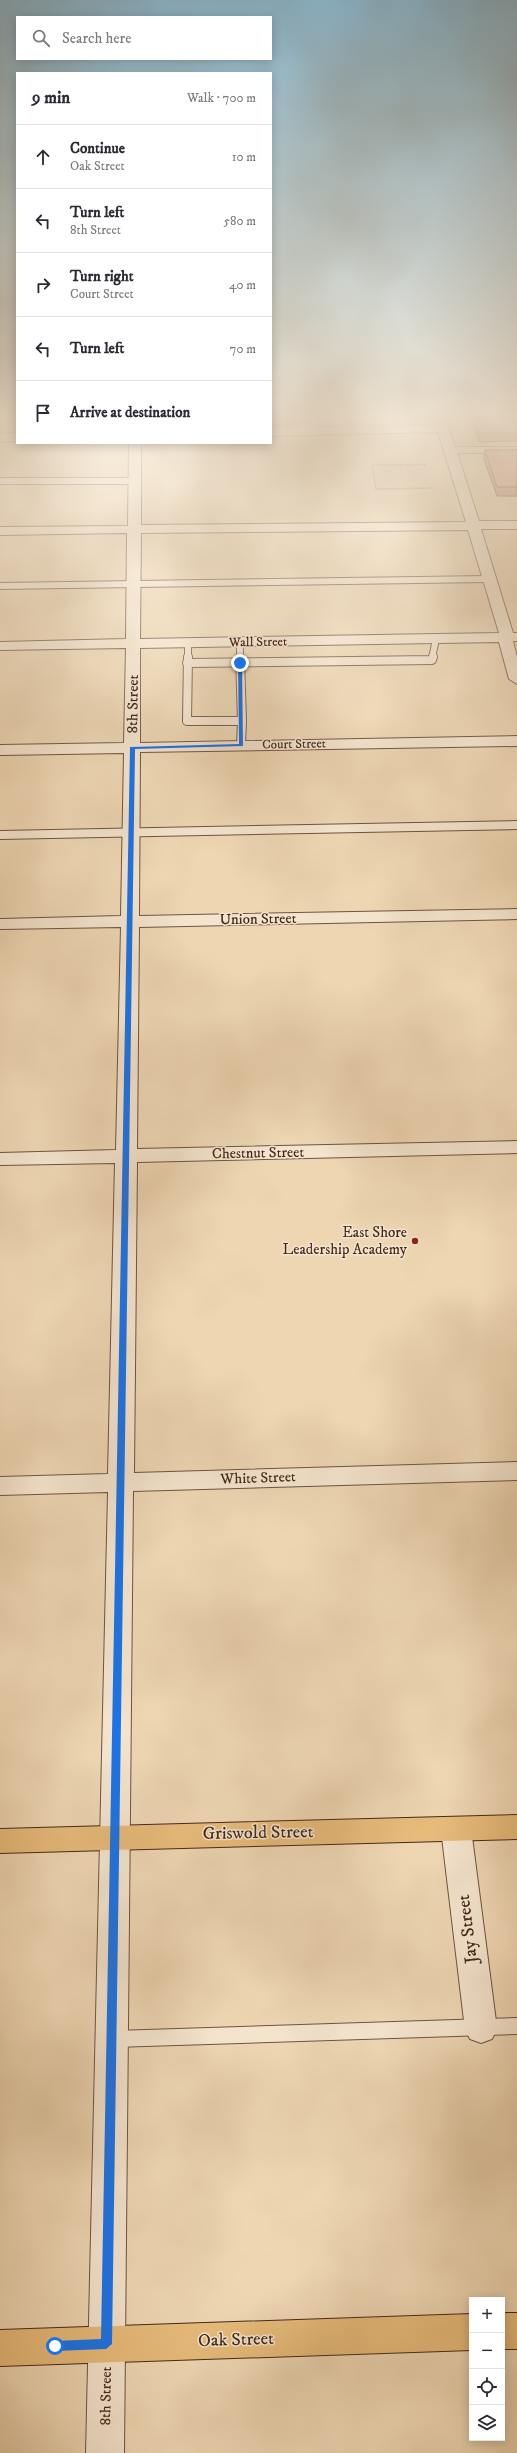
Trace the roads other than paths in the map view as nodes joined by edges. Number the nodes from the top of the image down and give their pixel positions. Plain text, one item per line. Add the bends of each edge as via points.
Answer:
1 (180, 529) edge
2 (474, 529) edge
3 (135, 530) junction
4 (0, 532) edge
5 (490, 579) junction
6 (134, 584) junction
7 (0, 586) edge
8 (512, 637) edge
9 (436, 638) junction
10 (240, 642) junction
11 (188, 643) junction
12 (133, 644) junction
13 (0, 646) edge
14 (187, 663) junction
15 (240, 663) junction
16 (517, 679) edge
17 (242, 721) junction
18 (517, 741) edge
19 (242, 745) junction
20 (132, 747) junction
21 (0, 750) edge
22 (517, 825) edge
23 (131, 832) junction
24 (0, 835) edge
25 (517, 914) edge
26 (130, 921) junction
27 (0, 924) edge
28 (517, 1147) edge
29 (126, 1156) junction
30 (0, 1159) edge
31 (517, 1471) edge
32 (120, 1482) junction
33 (0, 1486) edge
34 (517, 1827) edge
35 (456, 1829) junction
36 (115, 1836) junction
37 (0, 1841) edge
38 (517, 2026) edge
39 (481, 2029) junction
40 (112, 2039) junction
41 (505, 2331) edge
42 (517, 2331) edge
43 (469, 2332) edge
44 (106, 2344) junction
45 (0, 2348) edge
46 (105, 2453) edge

1 - 3 street
2 - 5 street
3 - 4 street
3 - 6 street, 8th Street
5 - 6 lane
5 - 8 street
6 - 7 lane
6 - 12 street, 8th Street
8 - 9 street, Wall Street
8 - 16 street via 506,646
9 - 10 street, Wall Street
9 - 15 lane via 432,660
10 - 11 street, Wall Street
10 - 15 lane
11 - 12 street, Wall Street
11 - 14 lane
12 - 13 street, Wall Street
12 - 20 street, 8th Street
14 - 15 lane
14 - 17 lane via 187,721
15 - 17 lane
17 - 19 lane
18 - 19 street, Court Street
19 - 20 street, Court Street
20 - 21 street, Court Street
20 - 23 street, 8th Street
22 - 23 lane
23 - 24 lane
23 - 26 street, 8th Street
25 - 26 street, Union Street
26 - 27 street, Union Street
26 - 29 street, 8th Street
28 - 29 street, Chestnut Street
29 - 30 street, Chestnut Street
29 - 32 street, 8th Street
31 - 32 street, White Street
32 - 33 street, White Street
32 - 36 street, 8th Street
34 - 35 main road, Griswold Street
35 - 36 main road, Griswold Street
35 - 39 street, Jay Street
36 - 37 main road, Griswold Street
36 - 40 street, 8th Street
38 - 39 lane
39 - 40 lane via 435,2028
40 - 44 street, 8th Street
41 - 42 main road
43 - 44 main road, Oak Street
44 - 45 main road, Oak Street
44 - 46 street, 8th Street

